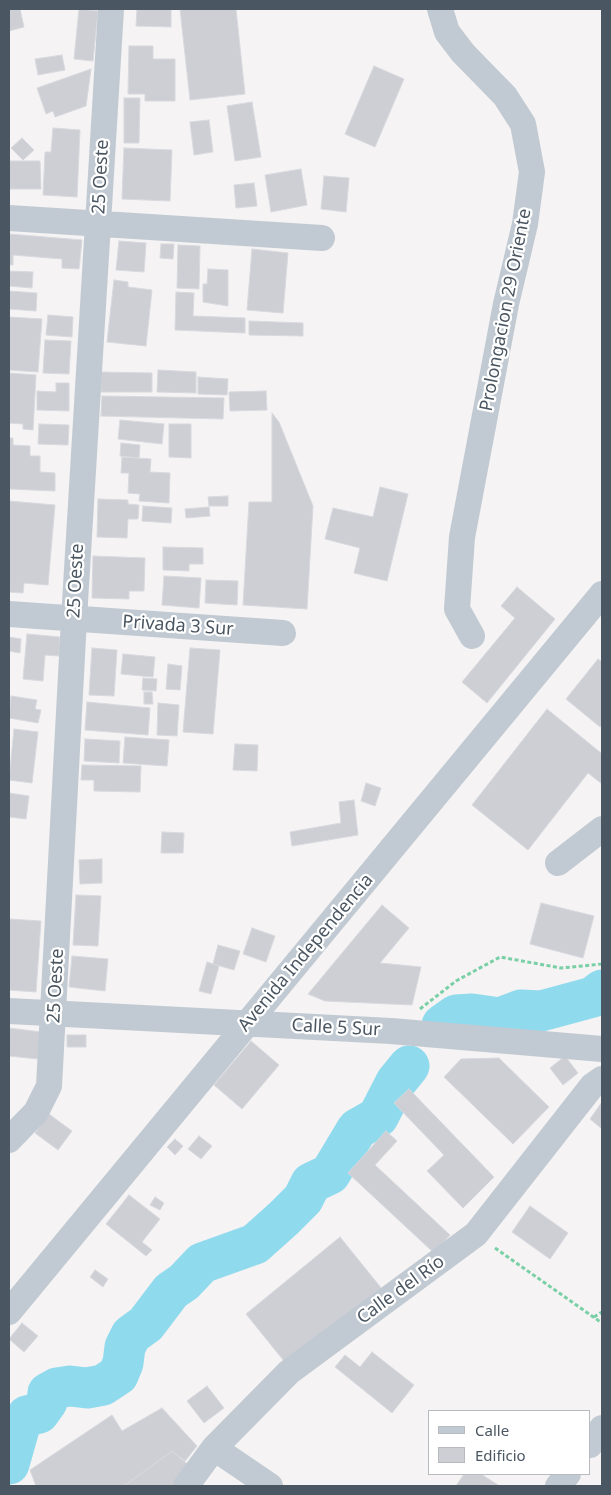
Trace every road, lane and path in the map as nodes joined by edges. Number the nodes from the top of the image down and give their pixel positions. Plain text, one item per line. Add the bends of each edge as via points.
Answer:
1 (111, 9) edge
2 (440, 9) edge
3 (9, 218) edge
4 (98, 224) junction
5 (322, 238) dead end
6 (602, 594) edge
7 (9, 614) edge
8 (74, 619) junction
9 (283, 633) dead end
10 (472, 636) dead end
11 (602, 829) edge
12 (558, 864) dead end
13 (602, 964) edge
14 (9, 1011) edge
15 (54, 1014) junction
16 (248, 1024) junction
17 (391, 1031) junction
18 (602, 1049) edge
19 (602, 1079) edge
20 (9, 1140) edge
21 (476, 1234) junction
22 (9, 1312) edge
23 (602, 1312) edge
24 (594, 1317) junction
25 (602, 1323) edge
26 (602, 1428) edge
27 (591, 1444) edge
28 (214, 1448) junction
29 (567, 1475) edge
30 (186, 1486) edge
31 (270, 1486) edge
32 (558, 1486) edge

1 - 4 street, 25 Oeste
2 - 10 street, Prolongacion 29 Oriente via 447,32 505,96 523,124 532,172 525,224 506,304 462,537 457,609
3 - 4 street
4 - 5 street
4 - 8 street, 25 Oeste
6 - 16 street, Avenida Independencia
7 - 8 street, Privada 3 Sur
8 - 9 street, Privada 3 Sur
8 - 15 street, 25 Oeste
11 - 12 street
13 - 17 path via 561,968 500,957 456,981
14 - 15 street, Calle 5 Sur
15 - 16 street, Calle 5 Sur
15 - 20 street, 25 Oeste via 49,1086 36,1112
16 - 17 street, Calle 5 Sur
16 - 22 street, Avenida Independencia
17 - 18 street, Calle 5 Sur
19 - 21 street, Calle del Río via 592,1086
21 - 24 path
21 - 28 street, Calle del Río via 289,1372
23 - 24 path
24 - 25 path
26 - 27 street
28 - 30 street, Calle del Río
28 - 31 street
29 - 32 street

